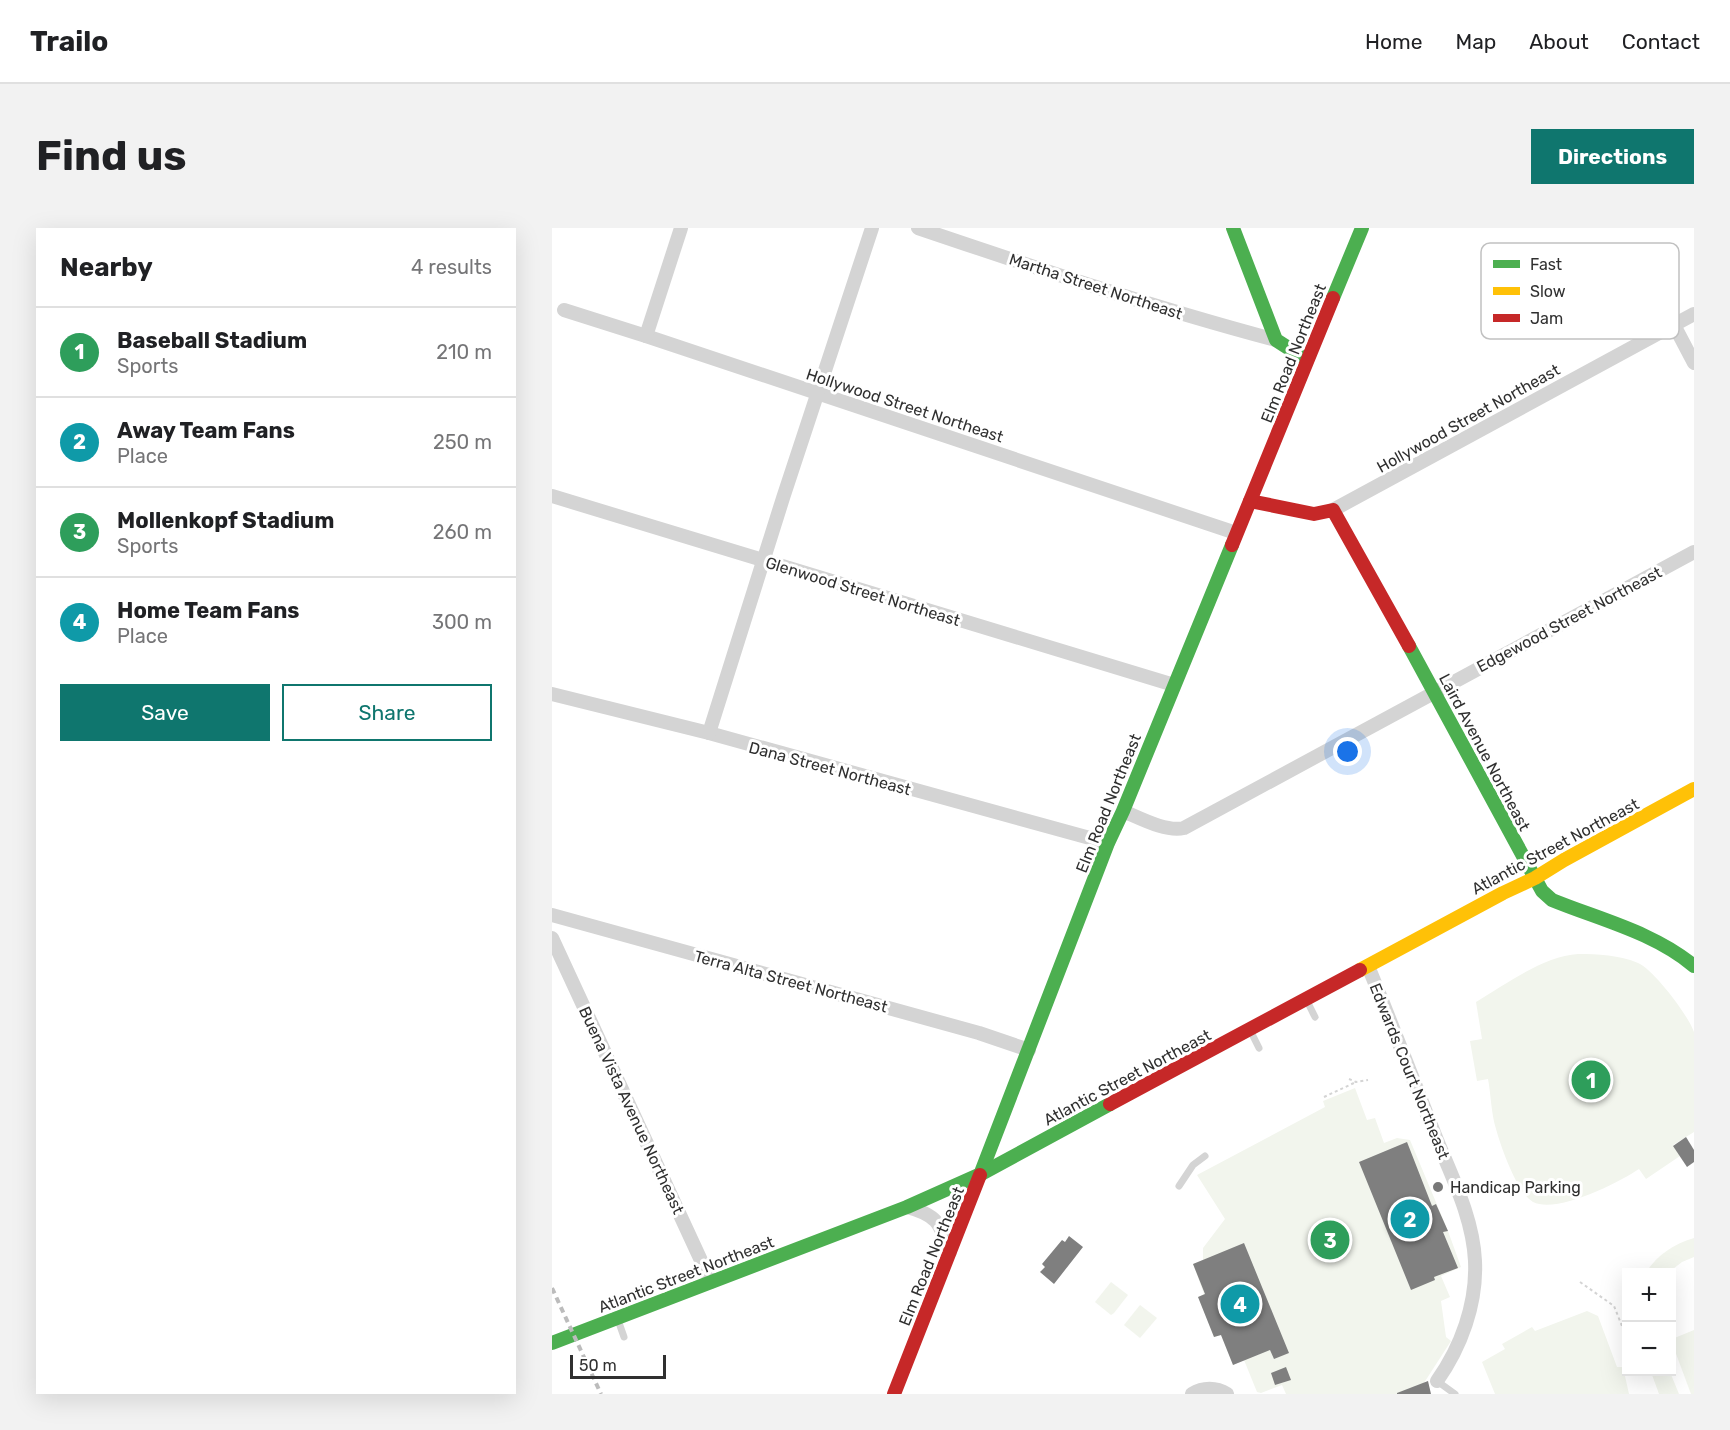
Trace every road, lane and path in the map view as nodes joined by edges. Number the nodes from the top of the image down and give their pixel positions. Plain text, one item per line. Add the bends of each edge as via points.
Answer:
1 (681, 228) edge
2 (872, 228) edge
3 (918, 228) edge
4 (1233, 228) edge
5 (1362, 228) edge
6 (564, 310) dead end
7 (1694, 314) edge
8 (1679, 322) edge
9 (1679, 334) edge
10 (646, 336) junction
11 (1648, 339) edge
12 (1276, 340) junction
13 (1307, 360) junction
14 (1694, 363) edge
15 (818, 394) junction
16 (552, 496) edge
17 (1250, 501) junction
18 (1333, 510) junction
19 (1236, 533) junction
20 (1694, 552) edge
21 (764, 561) junction
22 (1173, 685) junction
23 (1434, 692) junction
24 (552, 694) edge
25 (709, 734) junction
26 (1694, 789) edge
27 (1123, 811) junction
28 (1108, 843) junction
29 (1534, 878) junction
30 (552, 915) edge
31 (552, 938) edge
32 (1368, 966) junction
33 (1694, 966) edge
34 (1306, 1000) junction
35 (1315, 1017) dead end
36 (1250, 1030) junction
37 (1259, 1048) dead end
38 (1029, 1050) junction
39 (1349, 1079) dead end
40 (1368, 1080) dead end
41 (1356, 1083) junction
42 (1324, 1097) dead end
43 (1205, 1156) dead end
44 (981, 1174) junction
45 (1179, 1186) dead end
46 (907, 1207) junction
47 (950, 1252) junction
48 (711, 1282) junction
49 (1580, 1282) dead end
50 (617, 1318) junction
51 (1622, 1326) edge
52 (624, 1337) dead end
53 (552, 1343) edge
54 (1437, 1381) joint
55 (894, 1394) edge
56 (1192, 1394) edge
57 (1227, 1394) edge
58 (1455, 1394) edge

1 - 10 street
2 - 15 street
3 - 12 street, Martha Street Northeast via 1067,278
4 - 12 street
5 - 13 street, Elm Road Northeast
6 - 10 street, Hollywood Street Northeast
7 - 8 street, Hollywood Street Northeast
9 - 14 street
10 - 15 street, Hollywood Street Northeast
11 - 18 street, Hollywood Street Northeast
12 - 13 street
13 - 17 street, Elm Road Northeast
15 - 19 street, Hollywood Street Northeast
15 - 21 street
16 - 21 street, Glenwood Street Northeast
17 - 18 street, Hollywood Street Northeast via 1314,514
17 - 19 street, Elm Road Northeast
18 - 23 street, Laird Avenue Northeast
19 - 22 street, Elm Road Northeast
20 - 23 street, Edgewood Street Northeast
21 - 22 street, Glenwood Street Northeast
21 - 25 street
22 - 27 street, Elm Road Northeast
23 - 27 street, Edgewood Street Northeast via 1184,828 1176,830
23 - 29 street, Laird Avenue Northeast
24 - 25 street, Dana Street Northeast
25 - 28 street, Dana Street Northeast
26 - 29 street, Atlantic Street Northeast
27 - 28 street, Elm Road Northeast
28 - 38 street, Elm Road Northeast
29 - 32 street, Atlantic Street Northeast
29 - 33 street, Laird Avenue Northeast via 1552,900 1627,928 1680,954
30 - 38 street, Terra Alta Street Northeast via 988,1035
31 - 48 street, Buena Vista Avenue Northeast
32 - 34 street, Atlantic Street Northeast
32 - 54 street, Edwards Court Northeast via 1461,1200 1473,1245 1475,1269 1467,1320 1452,1358
34 - 35 lane
34 - 36 street, Atlantic Street Northeast
36 - 37 lane
36 - 44 street, Atlantic Street Northeast
38 - 44 street, Elm Road Northeast
39 - 41 path
40 - 41 path
41 - 42 path
43 - 45 lane via 1193,1165
44 - 46 street, Atlantic Street Northeast
44 - 47 street, Elm Road Northeast
46 - 47 street via 933,1217 941,1226
46 - 48 street, Atlantic Street Northeast
47 - 55 street, Elm Road Northeast
48 - 50 street, Atlantic Street Northeast
49 - 51 path via 1614,1306
50 - 52 lane
50 - 53 street, Atlantic Street Northeast
54 - 58 lane
56 - 57 street via 1212,1388

